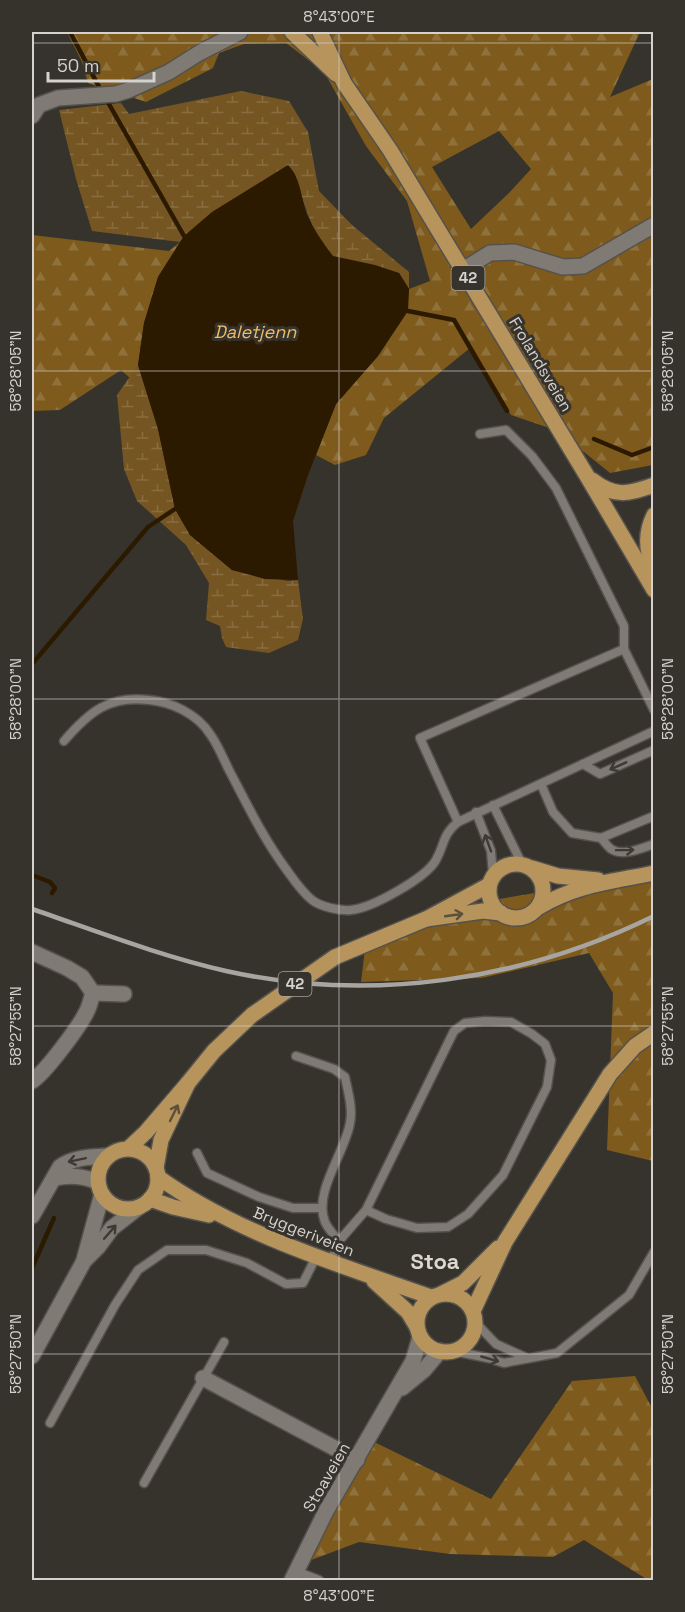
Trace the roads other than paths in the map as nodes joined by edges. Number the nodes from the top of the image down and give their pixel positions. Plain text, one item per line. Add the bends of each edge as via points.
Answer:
1 (217, 32) edge
2 (240, 32) edge
3 (292, 32) edge
4 (320, 32) edge
5 (199, 53) junction
6 (344, 83) junction
7 (32, 116) edge
8 (654, 225) edge
9 (463, 270) junction
10 (480, 434) dead end
11 (587, 476) junction
12 (654, 485) edge
13 (654, 515) edge
14 (654, 565) edge
15 (654, 590) edge
16 (624, 649) junction
17 (654, 710) edge
18 (654, 731) edge
19 (64, 741) dead end
20 (654, 750) edge
21 (583, 764) junction
22 (541, 784) junction
23 (493, 805) junction
24 (476, 812) junction
25 (654, 816) edge
26 (458, 822) junction
27 (601, 838) junction
28 (654, 844) edge
29 (527, 866) junction
30 (654, 873) edge
31 (491, 880) junction
32 (607, 880) junction
33 (539, 906) junction
34 (501, 913) junction
35 (426, 919) junction
36 (32, 952) edge
37 (93, 993) junction
38 (124, 994) dead end
39 (654, 1033) edge
40 (296, 1056) dead end
41 (32, 1082) edge
42 (188, 1083) junction
43 (129, 1148) junction
44 (197, 1153) dead end
45 (108, 1156) junction
46 (157, 1172) junction
47 (55, 1178) junction
48 (100, 1188) junction
49 (145, 1203) junction
50 (322, 1208) junction
51 (366, 1210) junction
52 (32, 1214) edge
53 (224, 1218) junction
54 (339, 1241) junction
55 (505, 1242) junction
56 (654, 1252) edge
57 (324, 1258) junction
58 (84, 1261) junction
59 (370, 1277) junction
60 (436, 1295) junction
61 (474, 1317) junction
62 (419, 1332) junction
63 (224, 1342) dead end
64 (446, 1351) junction
65 (32, 1356) edge
66 (528, 1358) junction
67 (203, 1378) junction
68 (395, 1394) junction
69 (50, 1424) dead end
70 (357, 1460) junction
71 (144, 1483) dead end
72 (294, 1576) edge
73 (319, 1581) edge

1 - 5 street
2 - 5 street
3 - 6 main road, Frolandsveien / 42
4 - 6 main road, Frolandsveien / 42
5 - 7 street via 129,90 58,98 39,105
6 - 9 main road, Frolandsveien / 42 via 382,137
8 - 9 street via 583,266 563,267 514,252 490,253
9 - 11 main road, Frolandsveien / 42
10 - 16 lane via 506,430 556,488 624,626
11 - 12 main road, Frolandsveien / 42 via 615,493
11 - 15 main road, Frolandsveien / 42
13 - 14 main road via 647,536
16 - 17 lane
16 - 26 lane via 420,738
18 - 21 lane
19 - 26 lane via 82,720 108,703 131,698 182,708 210,732 270,848 299,888 314,902 332,908 352,910 390,896 422,876 436,860 449,829
20 -> 21 lane via 600,774
21 - 22 lane
22 - 23 lane
22 - 27 lane via 553,812 572,833
23 - 24 lane
23 - 29 lane
24 - 26 lane
31 -> 24 lane via 491,851
25 - 27 lane
27 -> 28 lane via 620,852
29 - 31 main road, 42 via 506,865
29 - 32 main road, 42 via 558,876
29 - 33 main road via 542,882 543,899
30 - 32 main road, 42
31 - 34 main road via 491,901
31 - 35 main road, 42
32 - 33 main road, 42 via 560,894
33 - 34 main road, 42 via 525,917
35 -> 34 main road, 42 via 483,911
35 - 42 main road, 42 via 326,963 252,1015
36 - 37 street via 81,977
37 - 38 street
37 - 41 street via 87,1012
39 - 55 main road via 635,1046 610,1074
40 - 50 lane via 334,1069 345,1077 350,1105 348,1135
42 - 43 main road, 42
46 -> 42 main road, 42 via 160,1140
43 - 45 main road, 42
43 - 46 main road via 145,1154
44 - 50 lane via 207,1173 259,1197 293,1208
45 -> 47 street via 67,1162
45 - 48 main road via 98,1173
46 - 49 main road, 42 via 158,1185
46 - 53 main road, Bryggeriveien
47 - 48 street via 85,1177
47 - 52 street
48 - 49 main road via 107,1201 122,1208
48 - 58 street
49 - 53 main road, Bryggeriveien
58 -> 49 street via 112,1228
50 - 54 lane via 326,1224
51 - 51 lane via 454,1031 465,1023 511,1022 545,1044 551,1060 547,1087 504,1175 468,1214 448,1227 417,1228
51 - 54 lane
53 - 57 main road, Bryggeriveien
54 - 57 lane
55 - 60 main road via 463,1282
55 - 61 main road
56 - 66 lane via 629,1294 557,1353
57 - 59 main road, Bryggeriveien
57 - 69 lane via 303,1283 286,1284 247,1263 206,1250 167,1250 138,1270
58 - 65 street
59 - 60 main road, Bryggeriveien
59 - 62 main road, Bryggeriveien via 408,1312
60 - 61 main road via 460,1296 468,1302
60 - 62 main road via 419,1310
61 - 64 main road via 474,1332 469,1341
61 - 66 lane via 496,1344
62 - 64 main road via 432,1349
62 - 68 street, Stoaveien via 413,1361
63 - 67 lane
64 -> 66 lane via 504,1363
64 - 68 street, Stoaveien
67 - 70 street
67 - 71 lane
68 - 70 street, Stoaveien
70 - 72 street, Stoaveien
72 - 73 lane

